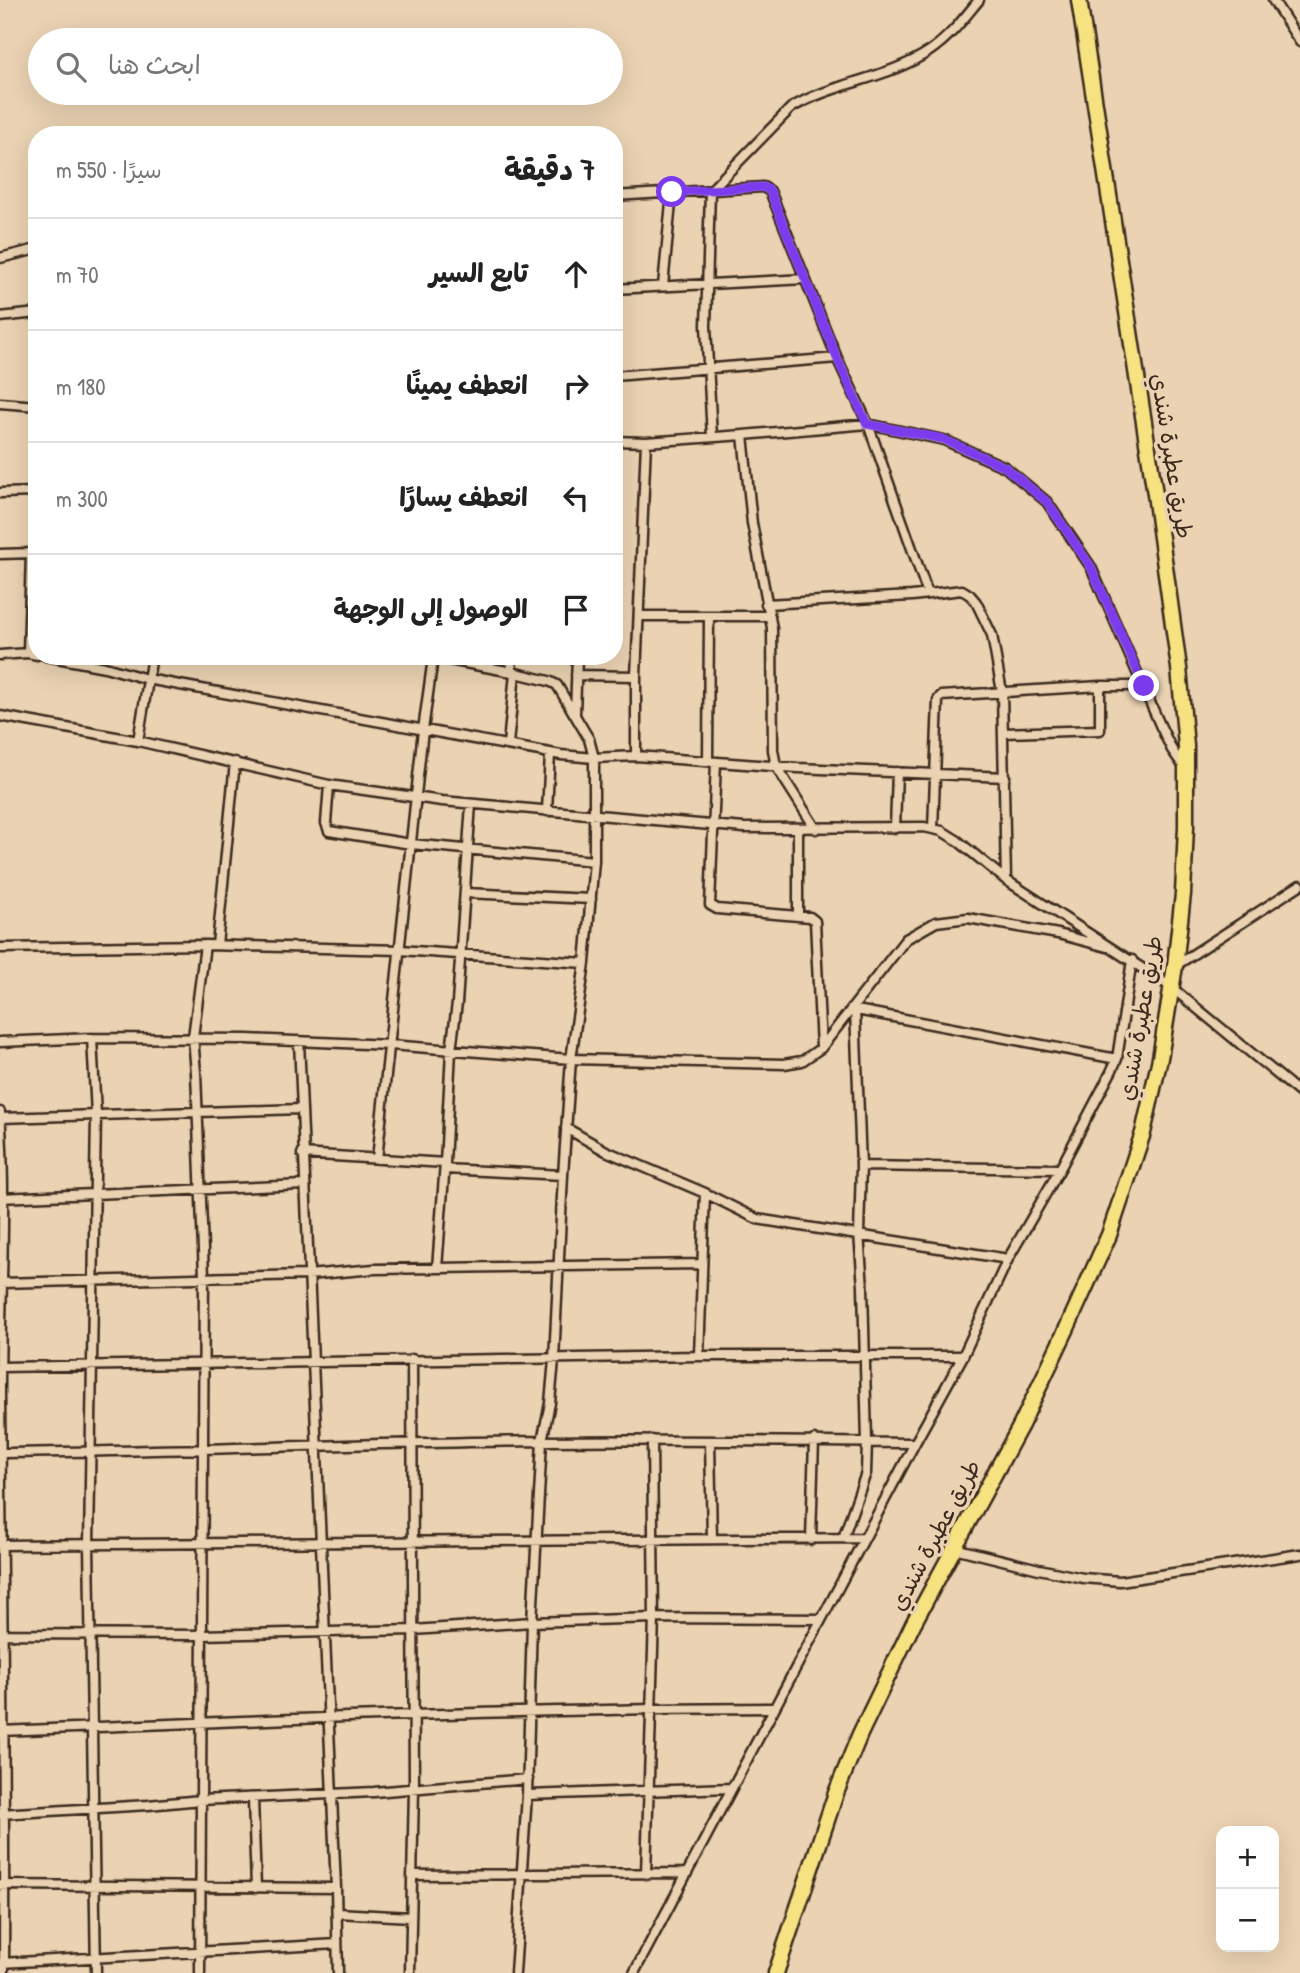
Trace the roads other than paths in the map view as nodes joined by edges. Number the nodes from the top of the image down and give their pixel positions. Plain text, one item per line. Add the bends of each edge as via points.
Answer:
1 (979, 0) edge
2 (1079, 0) edge
3 (1273, 0) edge
4 (1300, 42) edge
5 (710, 191) junction
6 (672, 192) junction
7 (623, 195) edge
8 (28, 250) edge
9 (0, 258) edge
10 (804, 279) junction
11 (706, 285) junction
12 (663, 286) junction
13 (623, 288) edge
14 (28, 314) edge
15 (0, 317) edge
16 (837, 358) junction
17 (707, 368) junction
18 (623, 375) edge
19 (0, 403) edge
20 (28, 405) edge
21 (867, 424) junction
22 (743, 435) junction
23 (712, 437) junction
24 (623, 441) edge
25 (646, 442) junction
26 (28, 492) edge
27 (0, 493) edge
28 (28, 553) edge
29 (0, 554) edge
30 (928, 594) junction
31 (766, 604) junction
32 (639, 615) junction
33 (709, 616) junction
34 (770, 616) junction
35 (28, 654) edge
36 (0, 655) edge
37 (101, 665) edge
38 (150, 665) edge
39 (430, 665) edge
40 (475, 665) edge
41 (513, 665) edge
42 (577, 665) edge
43 (514, 672) junction
44 (576, 676) junction
45 (636, 676) junction
46 (147, 679) junction
47 (1100, 686) junction
48 (1144, 686) junction
49 (1002, 692) junction
50 (0, 716) edge
51 (575, 717) junction
52 (423, 730) junction
53 (1004, 733) junction
54 (138, 741) junction
55 (508, 744) junction
56 (550, 754) junction
57 (636, 756) junction
58 (594, 758) junction
59 (235, 762) junction
60 (712, 762) junction
61 (776, 766) junction
62 (1185, 768) junction
63 (897, 772) junction
64 (937, 773) junction
65 (1006, 777) junction
66 (330, 785) junction
67 (416, 797) junction
68 (471, 804) junction
69 (547, 811) junction
70 (594, 816) junction
71 (713, 825) junction
72 (798, 828) junction
73 (894, 828) junction
74 (816, 829) junction
75 (933, 830) junction
76 (411, 844) junction
77 (469, 848) junction
78 (594, 861) junction
79 (1006, 880) junction
80 (1300, 885) edge
81 (466, 893) junction
82 (591, 899) junction
83 (798, 915) junction
84 (205, 945) junction
85 (218, 945) junction
86 (0, 948) edge
87 (400, 950) junction
88 (1115, 950) junction
89 (460, 954) junction
90 (1132, 960) junction
91 (585, 963) junction
92 (1175, 966) junction
93 (1171, 987) junction
94 (853, 1009) junction
95 (193, 1037) junction
96 (92, 1038) junction
97 (299, 1041) junction
98 (0, 1042) edge
99 (390, 1045) junction
100 (821, 1048) junction
101 (451, 1051) junction
102 (571, 1059) junction
103 (1117, 1059) junction
104 (1300, 1093) edge
105 (301, 1109) junction
106 (0, 1112) edge
107 (197, 1112) junction
108 (96, 1115) junction
109 (0, 1118) edge
110 (566, 1128) junction
111 (302, 1154) junction
112 (377, 1158) junction
113 (445, 1166) junction
114 (861, 1166) junction
115 (1060, 1169) junction
116 (563, 1175) junction
117 (304, 1185) junction
118 (201, 1190) junction
119 (94, 1193) junction
120 (705, 1193) junction
121 (2, 1198) edge
122 (859, 1234) junction
123 (1008, 1259) junction
124 (701, 1264) junction
125 (558, 1266) junction
126 (437, 1268) junction
127 (308, 1275) junction
128 (204, 1276) junction
129 (93, 1279) junction
130 (1, 1283) edge
131 (864, 1355) junction
132 (699, 1356) junction
133 (963, 1356) junction
134 (412, 1359) junction
135 (554, 1360) junction
136 (201, 1363) junction
137 (312, 1363) junction
138 (92, 1365) junction
139 (0, 1367) edge
140 (652, 1440) junction
141 (814, 1440) junction
142 (542, 1441) junction
143 (710, 1441) junction
144 (867, 1443) junction
145 (915, 1443) junction
146 (413, 1444) junction
147 (316, 1446) junction
148 (202, 1451) junction
149 (90, 1452) junction
150 (0, 1453) edge
151 (843, 1538) junction
152 (864, 1538) junction
153 (712, 1539) junction
154 (537, 1540) junction
155 (653, 1540) junction
156 (811, 1540) junction
157 (413, 1543) junction
158 (201, 1544) junction
159 (320, 1544) junction
160 (0, 1545) edge
161 (89, 1545) junction
162 (954, 1548) junction
163 (1300, 1554) edge
164 (654, 1618) junction
165 (821, 1619) junction
166 (532, 1622) junction
167 (413, 1630) junction
168 (324, 1632) junction
169 (90, 1633) junction
170 (1, 1634) edge
171 (201, 1635) junction
172 (774, 1708) junction
173 (650, 1709) junction
174 (528, 1712) junction
175 (414, 1716) junction
176 (327, 1718) junction
177 (202, 1722) junction
178 (92, 1726) junction
179 (1, 1731) edge
180 (528, 1779) junction
181 (732, 1788) junction
182 (414, 1789) junction
183 (649, 1790) junction
184 (332, 1794) junction
185 (527, 1795) junction
186 (253, 1799) junction
187 (201, 1800) junction
188 (93, 1809) junction
189 (2, 1814) edge
190 (522, 1873) junction
191 (687, 1873) junction
192 (646, 1874) junction
193 (412, 1875) junction
194 (3, 1885) edge
195 (95, 1885) junction
196 (200, 1885) junction
197 (256, 1888) junction
198 (336, 1888) junction
199 (337, 1913) junction
200 (411, 1917) junction
201 (337, 1944) junction
202 (200, 1953) junction
203 (95, 1956) junction
204 (2, 1963) edge
205 (4, 1973) edge
206 (96, 1973) edge
207 (200, 1973) edge
208 (338, 1973) edge
209 (410, 1973) edge
210 (515, 1973) edge
211 (634, 1973) edge
212 (776, 1973) edge

1 - 5 street via 928,53 791,108
2 - 62 highway, طريق عطبرة شندي via 1172,609
3 - 4 street
5 - 6 street
5 - 10 street via 763,187 770,191
5 - 11 street
6 - 7 street
6 - 12 street
8 - 9 street
10 - 11 street
10 - 16 street
11 - 12 street
11 - 17 street
12 - 13 street
14 - 15 street
16 - 17 street
16 - 21 street
17 - 18 street
17 - 23 street
19 - 20 street
21 - 22 street
21 - 30 street
21 - 48 street via 943,439 1005,467 1047,502 1091,567
22 - 23 street
22 - 31 street
23 - 25 street
24 - 25 street
25 - 32 street
26 - 27 street
28 - 29 street
30 - 31 street
30 - 49 street via 962,590 976,602 992,635
31 - 34 street
32 - 33 street
32 - 45 street
33 - 34 street
33 - 60 street
34 - 61 street
35 - 36 street
37 - 46 street
38 - 46 street
39 - 52 street
40 - 43 street
41 - 43 street
42 - 44 street
43 - 51 street via 556,685
43 - 55 street
44 - 45 street
44 - 51 street
45 - 57 street
46 - 52 street
46 - 54 street
47 - 48 street
47 - 49 street
47 - 53 street via 1100,730
48 - 62 street via 1172,750
49 - 53 street
49 - 64 street via 941,696
50 - 54 street
51 - 58 street
52 - 55 street
52 - 67 street
53 - 65 street
54 - 59 street
55 - 56 street
56 - 58 street
56 - 69 street
57 - 58 street
57 - 60 street
58 - 70 street
59 - 66 street
59 - 85 street
60 - 61 street
60 - 71 street
61 - 63 street
61 - 74 street
62 - 92 highway, طريق عطبرة شندي via 1183,894
63 - 64 street
63 - 73 street
64 - 65 street
64 - 75 street
65 - 79 street
66 - 67 street
66 - 76 street via 329,831
67 - 68 street
67 - 76 street
68 - 69 street
68 - 77 street
69 - 70 street
70 - 71 street
70 - 78 street
71 - 72 street
71 - 83 street via 710,905
72 - 74 street
72 - 83 street
73 - 74 street
73 - 75 street
75 - 79 street via 958,841
76 - 77 street
76 - 87 street
77 - 78 street
77 - 81 street
78 - 82 street
79 - 88 street
80 - 92 street
81 - 82 street
81 - 89 street
82 - 91 street
83 - 100 street via 815,921
84 - 85 street
84 - 86 street
84 - 95 street
85 - 87 street
87 - 89 street
87 - 99 street
88 - 90 street
88 - 94 street via 1058,934 968,918 936,922 906,939
89 - 91 street
89 - 101 street
90 - 93 street
90 - 103 street
91 - 102 street
92 - 93 highway, طريق عطبرة شندي
93 - 104 street
93 - 162 highway, طريق عطبرة شندي via 1143,1133 1109,1235 1021,1425
94 - 100 street
94 - 103 street
94 - 114 street
95 - 96 street
95 - 97 street
95 - 107 street
96 - 98 street
96 - 108 street
97 - 99 street
97 - 105 street
99 - 101 street
99 - 112 street
100 - 102 street via 802,1061 783,1064
101 - 102 street
101 - 113 street
102 - 110 street
103 - 115 street
105 - 107 street
105 - 111 street
106 - 109 street
107 - 108 street
107 - 118 street
108 - 109 street
108 - 119 street
109 - 121 street
110 - 116 street
110 - 120 street via 606,1151
111 - 112 street
111 - 117 street
112 - 113 street
113 - 116 street
113 - 126 street
114 - 115 street
114 - 122 street
115 - 123 street
116 - 125 street
117 - 118 street
117 - 127 street
118 - 119 street
118 - 128 street
119 - 121 street
119 - 129 street
120 - 122 street via 757,1219
120 - 124 street
121 - 130 street
122 - 123 street
122 - 131 street
123 - 133 street
124 - 125 street
124 - 132 street
125 - 126 street
125 - 135 street
126 - 127 street
127 - 128 street
127 - 137 street
128 - 129 street
128 - 136 street
129 - 130 street
129 - 138 street
130 - 139 street
131 - 132 street
131 - 133 street
131 - 144 street
132 - 135 street
133 - 145 street
134 - 135 street
134 - 137 street
134 - 146 street
135 - 142 street
136 - 137 street
136 - 138 street
136 - 148 street
137 - 147 street
138 - 139 street
138 - 149 street
139 - 150 street
140 - 142 street
140 - 143 street
140 - 155 street
141 - 143 street
141 - 144 street
141 - 156 street
142 - 146 street
142 - 154 street
143 - 153 street
144 - 145 street
144 - 151 street via 866,1473
145 - 152 street
146 - 147 street
146 - 157 street
147 - 148 street
147 - 159 street
148 - 149 street
148 - 158 street
149 - 150 street
149 - 161 street
150 - 160 street
151 - 152 street
151 - 156 street
152 - 165 street
153 - 155 street
153 - 156 street
154 - 155 street
154 - 157 street
154 - 166 street
155 - 164 street
157 - 159 street
157 - 167 street
158 - 159 street
158 - 161 street
158 - 171 street
159 - 168 street
160 - 161 street
160 - 170 street
161 - 169 street
162 - 163 street via 1050,1572 1120,1581
162 - 212 highway, طريق عطبرة شندي via 860,1734
164 - 165 street
164 - 166 street
164 - 173 street
165 - 172 street
166 - 167 street
166 - 174 street
167 - 168 street
167 - 175 street
168 - 171 street
168 - 176 street
169 - 170 street
169 - 171 street
169 - 178 street
170 - 179 street
171 - 177 street
172 - 173 street
172 - 181 street
173 - 174 street
173 - 183 street
174 - 175 street
174 - 180 street
175 - 176 street
175 - 182 street
176 - 177 street
176 - 184 street
177 - 178 street
177 - 187 street
178 - 179 street
178 - 188 street
179 - 189 street
180 - 182 street
180 - 185 street
181 - 183 street
181 - 191 street
182 - 184 street
182 - 193 street
183 - 185 street
183 - 192 street
184 - 186 street
184 - 198 street
185 - 190 street
186 - 187 street
186 - 197 street
187 - 188 street
187 - 196 street
188 - 189 street
188 - 195 street
189 - 194 street
190 - 192 street
190 - 193 street
190 - 210 street
191 - 192 street
191 - 211 street
193 - 200 street
194 - 195 street
194 - 204 street
195 - 196 street
195 - 203 street
196 - 197 street
196 - 202 street
197 - 198 street
198 - 199 street
199 - 200 street
199 - 201 street
200 - 209 street
201 - 202 street
201 - 208 street
202 - 203 street
202 - 207 street
203 - 204 street
203 - 206 street
204 - 205 street

